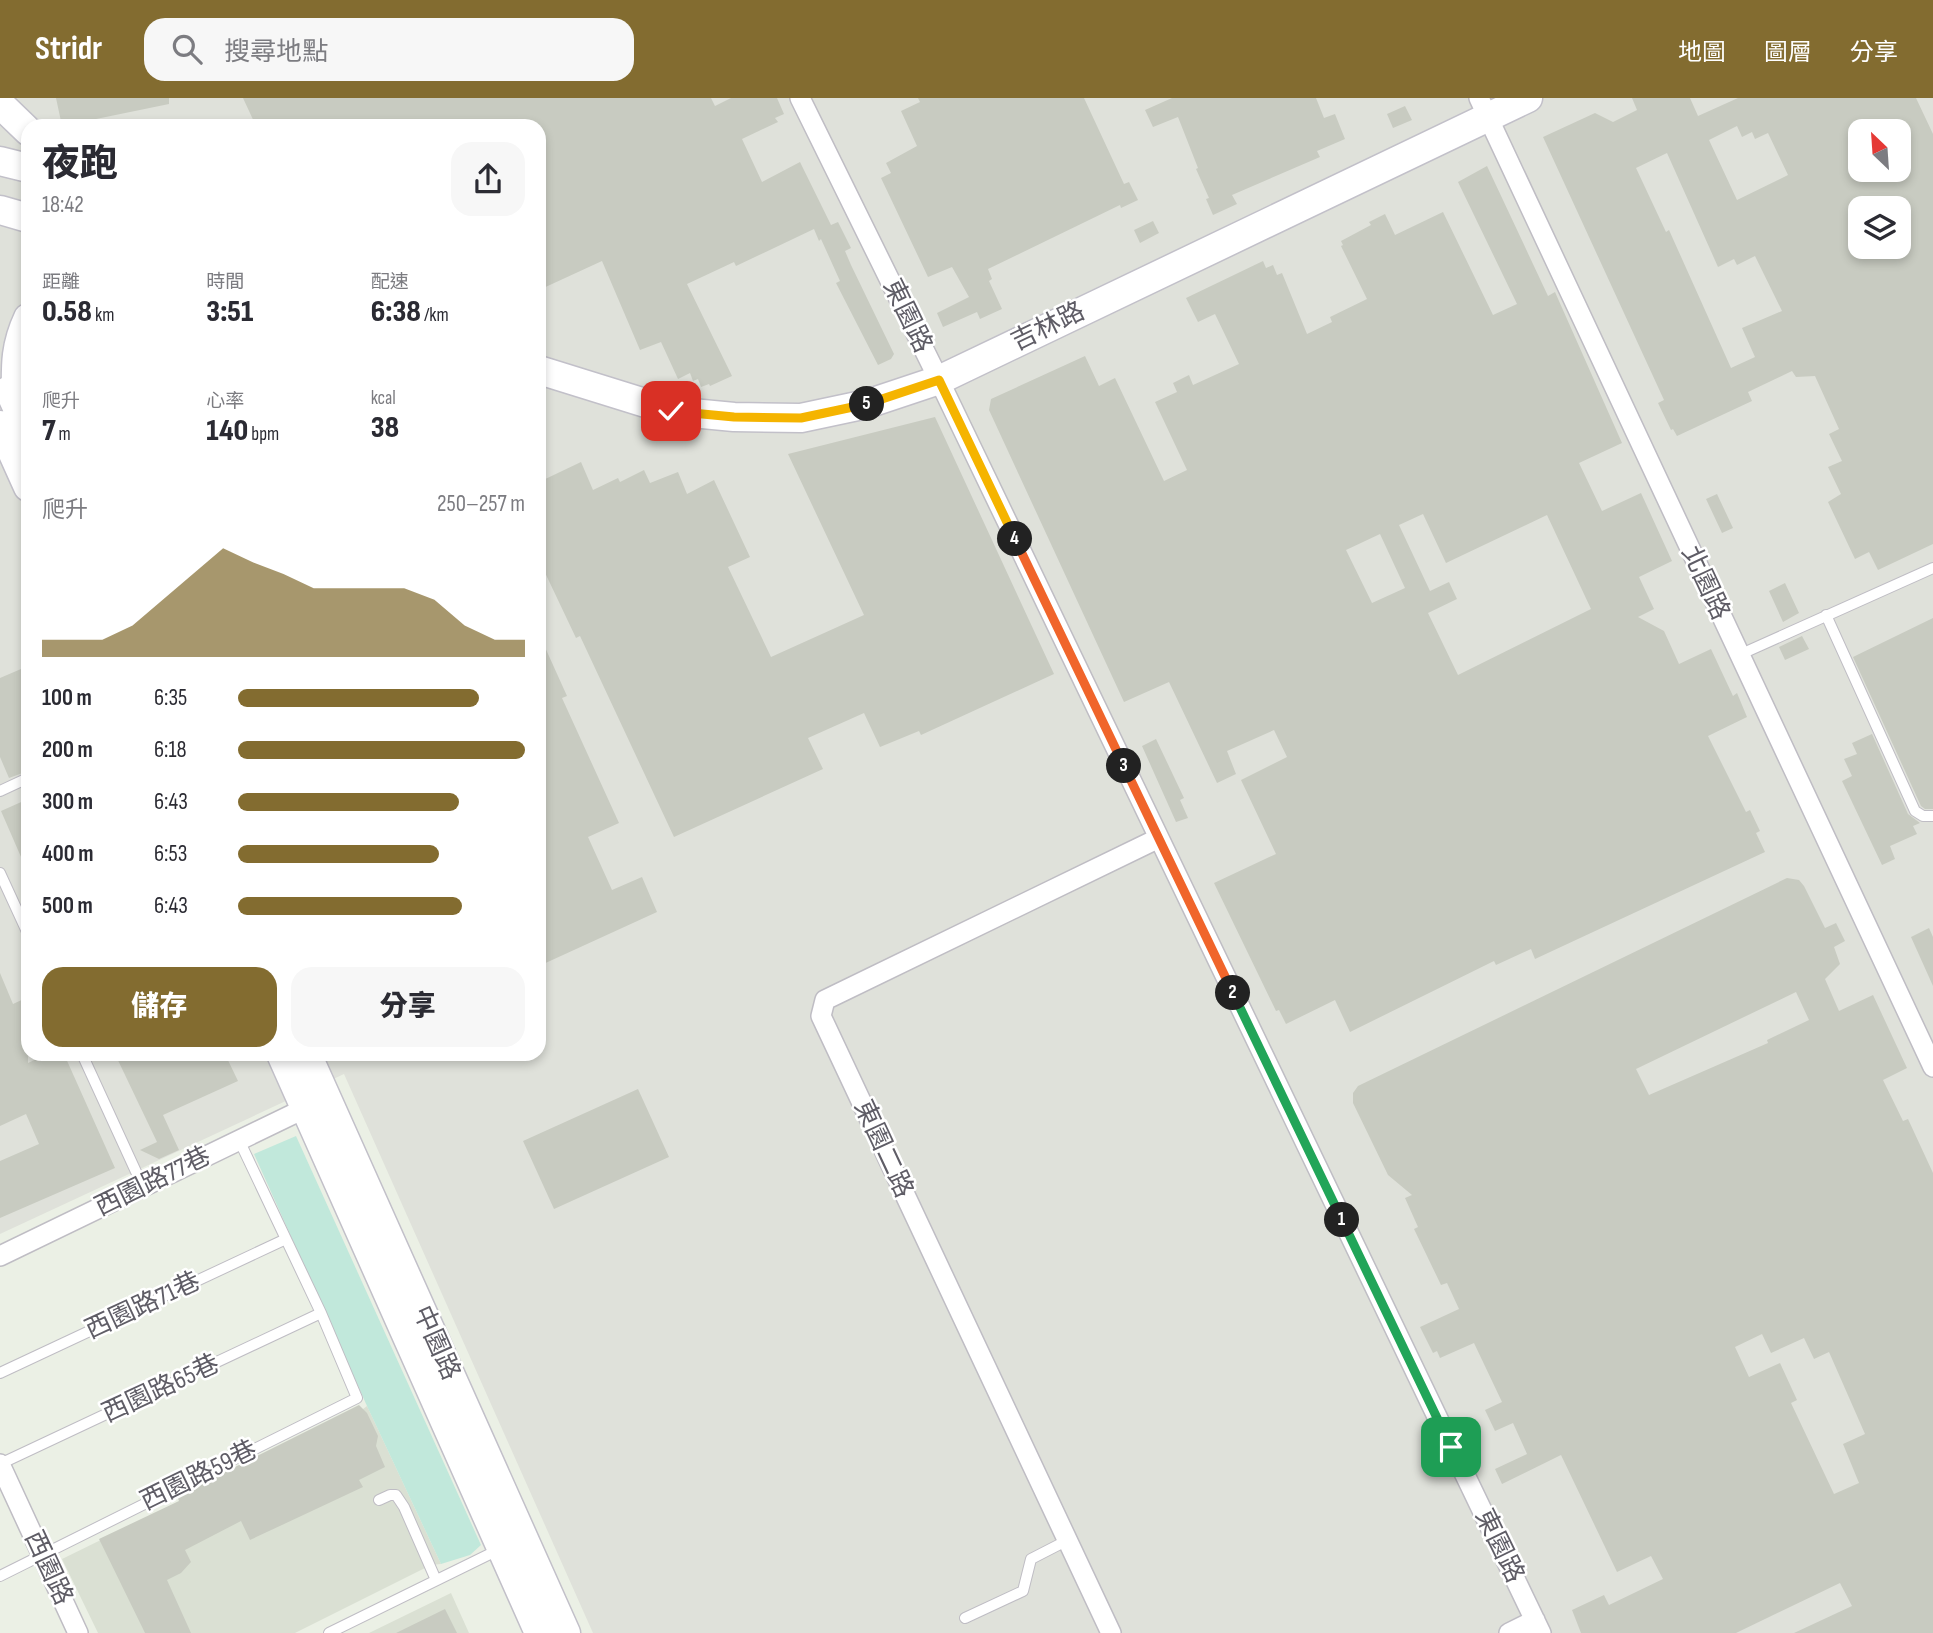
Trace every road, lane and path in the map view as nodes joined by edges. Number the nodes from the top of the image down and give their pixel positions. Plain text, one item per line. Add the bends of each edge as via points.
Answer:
1 (800, 98) edge
2 (1528, 98) edge
3 (0, 104) edge
4 (1483, 108) edge
5 (21, 124) edge
6 (0, 161) edge
7 (21, 166) edge
8 (0, 210) edge
9 (21, 216) edge
10 (21, 333) edge
11 (0, 369) edge
12 (546, 372) edge
13 (939, 380) junction
14 (8, 415) edge
15 (21, 462) edge
16 (1933, 568) edge
17 (1826, 615) junction
18 (1739, 655) junction
19 (21, 781) edge
20 (0, 791) edge
21 (1933, 816) edge
22 (1159, 838) junction
23 (0, 873) edge
24 (21, 919) edge
25 (85, 1061) edge
26 (286, 1061) edge
27 (308, 1061) edge
28 (1933, 1067) edge
29 (316, 1103) junction
30 (239, 1140) junction
31 (143, 1187) junction
32 (286, 1239) junction
33 (0, 1256) edge
34 (321, 1313) junction
35 (0, 1373) edge
36 (0, 1464) edge
37 (5, 1487) edge
38 (379, 1500) dead end
39 (1066, 1541) junction
40 (513, 1543) junction
41 (42, 1555) junction
42 (0, 1576) edge
43 (436, 1580) junction
44 (965, 1618) dead end
45 (1538, 1627) edge
46 (78, 1633) edge
47 (329, 1633) edge
48 (539, 1633) edge
49 (566, 1633) edge
50 (1111, 1633) edge
51 (1509, 1633) edge

1 - 13 street, 東園路
2 - 4 street, 吉林路
3 - 5 street
4 - 13 street, 吉林路
4 - 18 street, 北園路
6 - 7 street
8 - 9 street
10 - 14 street
11 - 14 street
12 - 13 street, 吉林路 via 671,411 734,417 801,418 867,404
13 - 22 street, 東園路
14 - 15 street
16 - 17 lane
17 - 18 lane
17 - 21 lane via 1915,811
18 - 28 street, 北園路
19 - 20 lane
22 - 39 street, 東園二路 via 824,1000 821,1016
22 - 45 street, 東園路
23 - 24 lane
25 - 31 lane
26 - 29 street, 中園路
27 - 29 street, 中園路
29 - 30 street, 西園路77巷
29 - 40 street, 中園路
30 - 31 street, 西園路77巷
30 - 32 lane
31 - 33 street, 西園路77巷
32 - 34 lane
32 - 35 lane, 西園路71巷
34 - 36 lane, 西園路65巷
34 - 41 lane, 西園路59巷 via 357,1398
36 - 37 street, 西園路
37 - 41 street, 西園路
38 - 43 lane via 396,1495
39 - 44 lane via 1031,1559 1023,1591
39 - 50 street, 東園二路
40 - 43 lane
40 - 48 street, 中園路
40 - 49 street, 中園路
41 - 42 lane, 西園路59巷
41 - 46 street, 西園路
43 - 47 lane
45 - 51 street

